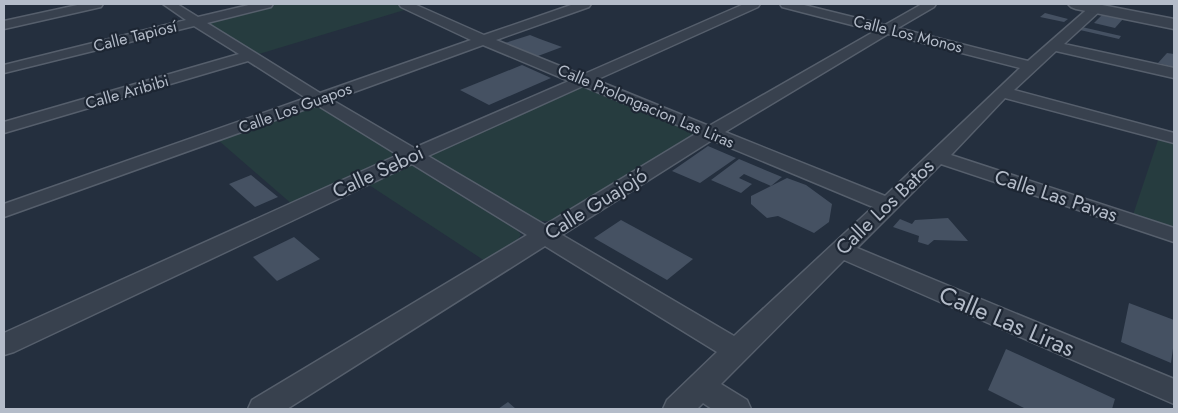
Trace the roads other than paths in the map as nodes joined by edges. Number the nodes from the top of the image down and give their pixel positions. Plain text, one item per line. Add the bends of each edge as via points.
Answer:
1 (97, 4) edge
2 (169, 4) edge
3 (267, 4) edge
4 (585, 4) edge
5 (754, 4) edge
6 (786, 4) edge
7 (930, 4) edge
8 (413, 5) edge
9 (1095, 5) edge
10 (1174, 17) edge
11 (195, 21) junction
12 (1174, 24) edge
13 (4, 25) edge
14 (888, 29) junction
15 (483, 40) junction
16 (1052, 46) junction
17 (249, 56) junction
18 (1030, 66) junction
19 (4, 69) edge
20 (1174, 74) edge
21 (584, 80) junction
22 (1002, 92) junction
23 (320, 100) junction
24 (4, 128) edge
25 (710, 133) junction
26 (1174, 138) edge
27 (413, 156) junction
28 (938, 157) junction
29 (888, 205) junction
30 (4, 211) edge
31 (1174, 235) edge
32 (545, 236) junction
33 (841, 250) junction
34 (4, 345) edge
35 (736, 350) junction
36 (700, 386) junction
37 (1174, 392) edge
38 (263, 409) edge
39 (678, 409) edge
40 (736, 409) edge

1 - 13 street
2 - 11 street
3 - 11 street, Calle Tapiosí
4 - 15 street, Calle Los Guapos
5 - 21 street, Calle Seboi
6 - 14 street, Calle Los Monos
7 - 14 street, Calle Guajojó
8 - 15 street, Calle Prolongacion Las Liras
9 - 10 street
9 - 12 street
9 - 16 street, Calle Los Batos
11 - 17 street
11 - 19 street, Calle Tapiosí
14 - 18 street, Calle Los Monos
14 - 25 street, Calle Guajojó
15 - 21 street, Calle Prolongacion Las Liras
15 - 23 street, Calle Los Guapos
16 - 18 street, Calle Los Batos
16 - 20 street
17 - 23 street
17 - 24 street, Calle Aribibi
18 - 22 street, Calle Los Batos
21 - 25 street, Calle Prolongacion Las Liras
21 - 27 street, Calle Seboi
22 - 26 street
22 - 28 street, Calle Los Batos
23 - 27 street
23 - 30 street, Calle Los Guapos
25 - 29 street, Calle Prolongacion Las Liras
25 - 32 street, Calle Guajojó
27 - 32 street
27 - 34 street, Calle Seboi
28 - 29 street, Calle Los Batos
28 - 31 street, Calle Las Pavas
29 - 33 street, Calle Los Batos
32 - 35 street
32 - 38 street, Calle Guajojó
33 - 35 street, Calle Los Batos
33 - 37 street, Calle Las Liras
35 - 36 street, Calle Los Batos
36 - 39 street, Calle Los Batos
36 - 40 street

